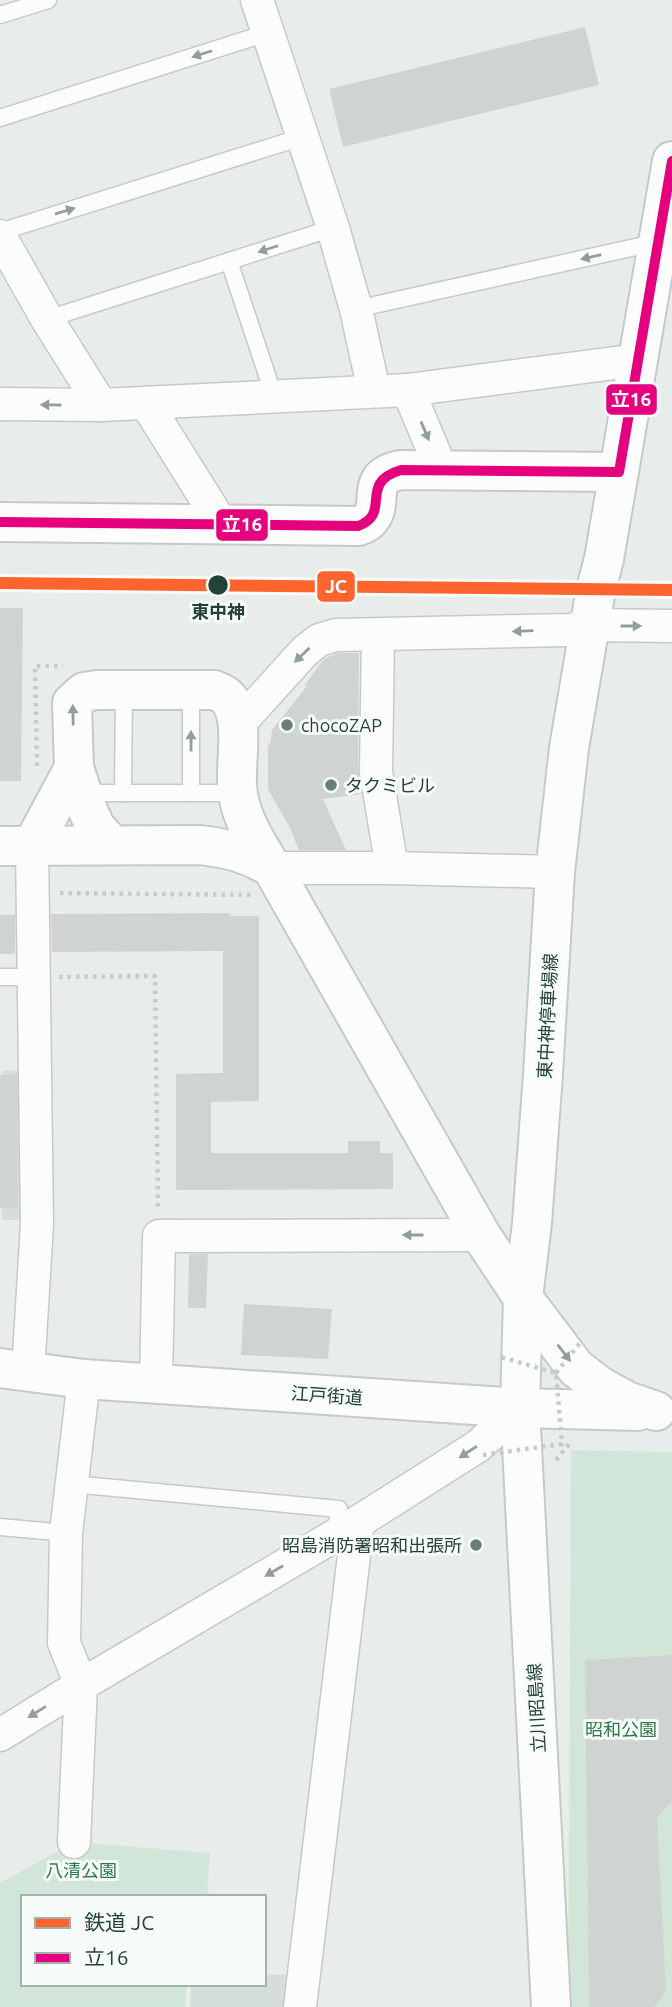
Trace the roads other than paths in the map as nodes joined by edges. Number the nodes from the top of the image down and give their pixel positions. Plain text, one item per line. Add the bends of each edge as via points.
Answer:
1 (48, 0) edge
2 (257, 0) edge
3 (0, 15) edge
4 (267, 33) junction
5 (0, 118) edge
6 (302, 137) junction
7 (672, 161) edge
8 (333, 228) junction
9 (0, 234) edge
10 (658, 242) junction
11 (229, 261) junction
12 (356, 309) junction
13 (47, 319) junction
14 (638, 360) junction
15 (408, 390) junction
16 (374, 391) junction
17 (274, 396) junction
18 (146, 402) junction
19 (0, 404) edge
20 (101, 405) junction
21 (442, 471) junction
22 (619, 472) junction
23 (0, 522) edge
24 (217, 524) junction
25 (591, 625) junction
26 (672, 626) edge
27 (378, 635) junction
28 (124, 690) junction
29 (191, 690) junction
30 (237, 726) junction
31 (78, 780) junction
32 (123, 793) junction
33 (191, 793) junction
34 (237, 793) junction
35 (112, 845) junction
36 (197, 845) junction
37 (16, 846) edge
38 (391, 868) junction
39 (555, 872) junction
40 (263, 881) junction
41 (0, 977) edge
42 (34, 977) junction
43 (481, 1235) junction
44 (523, 1298) junction
45 (14, 1370) edge
46 (84, 1379) junction
47 (156, 1383) junction
48 (520, 1408) junction
49 (664, 1411) edge
50 (72, 1484) junction
51 (0, 1527) edge
52 (346, 1529) junction
53 (66, 1533) junction
54 (81, 1685) junction
55 (0, 1735) edge
56 (74, 1842) dead end
57 (300, 2007) edge
58 (551, 2007) edge

1 - 3 lane
2 - 4 street
4 -> 5 lane
4 - 6 street
6 - 8 street
9 -> 6 lane
7 - 10 street
8 -> 11 lane
8 - 12 street
9 - 13 street
10 -> 12 lane
10 - 14 street
11 - 13 lane
11 - 17 lane
12 - 16 street
13 - 20 street
14 - 15 street
14 - 22 street
15 - 16 street
15 -> 21 street
16 - 17 street
17 - 18 street
18 - 20 street
18 - 24 street via 214,510
20 -> 19 street
21 - 22 street
21 - 24 street via 388,472 380,479 373,513 358,526
22 - 25 street
23 - 24 street
25 -> 26 street
25 -> 27 street
25 - 39 street, 東中神停車場線 via 569,748
27 -> 30 street via 335,635 319,640
27 - 38 street via 376,772
28 - 29 street
31 -> 28 street via 72,703 84,692
28 - 32 lane
29 - 30 street via 215,690 227,696
33 -> 29 lane
30 - 34 street
31 - 32 lane
31 - 35 street via 96,828
31 - 37 street
32 - 33 lane
33 - 34 lane
34 - 36 street via 231,815
34 - 40 street, 江戸街道 via 256,842
35 - 36 street
35 - 37 street
36 - 40 street via 255,857
37 - 42 street
38 - 39 street
38 - 40 street
39 - 44 street, 東中神停車場線
40 - 43 street, 江戸街道
41 - 42 lane
42 - 45 street via 37,1224
43 - 44 street, 江戸街道
43 -> 47 street via 158,1227
44 - 48 street, 東中神停車場線
44 -> 49 street, 江戸街道 via 576,1368 627,1401
45 - 46 street, 江戸街道
46 - 47 street, 江戸街道
46 - 50 street
47 - 48 street, 江戸街道
48 - 49 street, 江戸街道
48 -> 52 street via 478,1446
48 - 58 street, 立川昭島線
50 - 52 lane via 339,1509
50 - 53 street
51 - 53 lane
52 -> 54 street
52 - 57 street
53 - 54 street via 64,1643
54 -> 55 street
54 - 56 street

